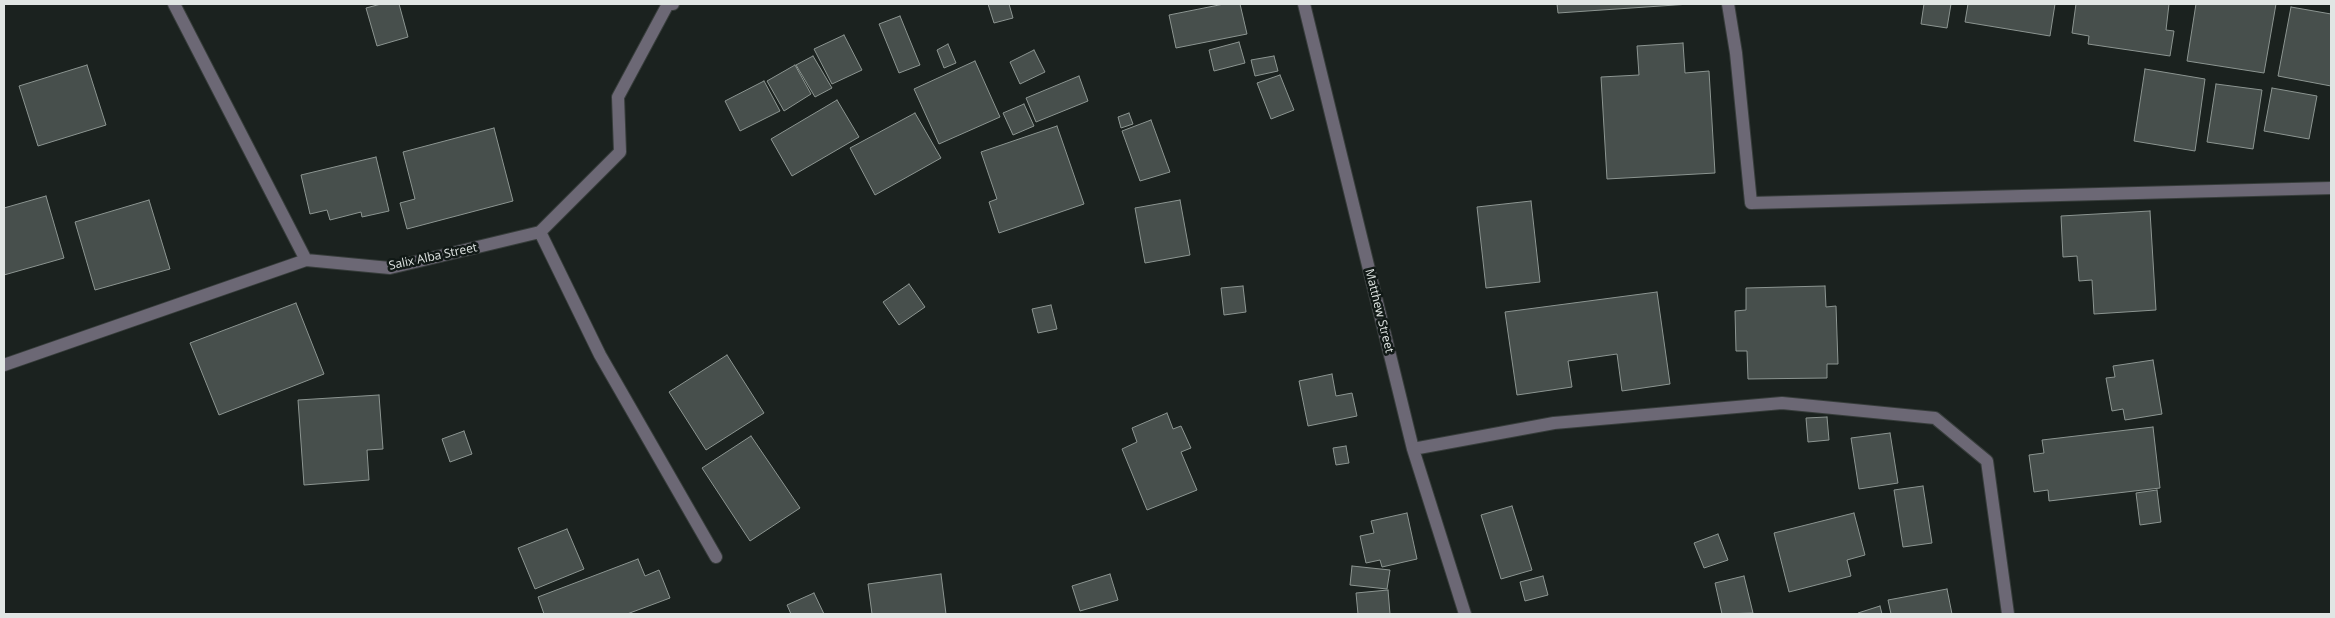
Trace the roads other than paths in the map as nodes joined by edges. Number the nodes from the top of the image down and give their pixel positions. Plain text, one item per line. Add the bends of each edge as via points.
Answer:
1 (174, 4) edge
2 (668, 4) edge
3 (673, 4) edge
4 (1304, 4) edge
5 (1728, 4) edge
6 (2331, 188) edge
7 (540, 232) junction
8 (306, 260) junction
9 (4, 365) edge
10 (1412, 449) junction
11 (716, 557) dead end
12 (1465, 614) edge
13 (2008, 614) edge

1 - 8 street
2 - 3 street
2 - 7 street via 618,97 620,152
4 - 10 street, Matthew Street
5 - 6 street via 1751,204
7 - 8 street, Salix Alba Street via 390,268
7 - 11 street via 600,355
8 - 9 street, Salix Alba Street
10 - 12 street, Matthew Street
10 - 13 street via 1554,423 1782,403 1935,418 1987,461

